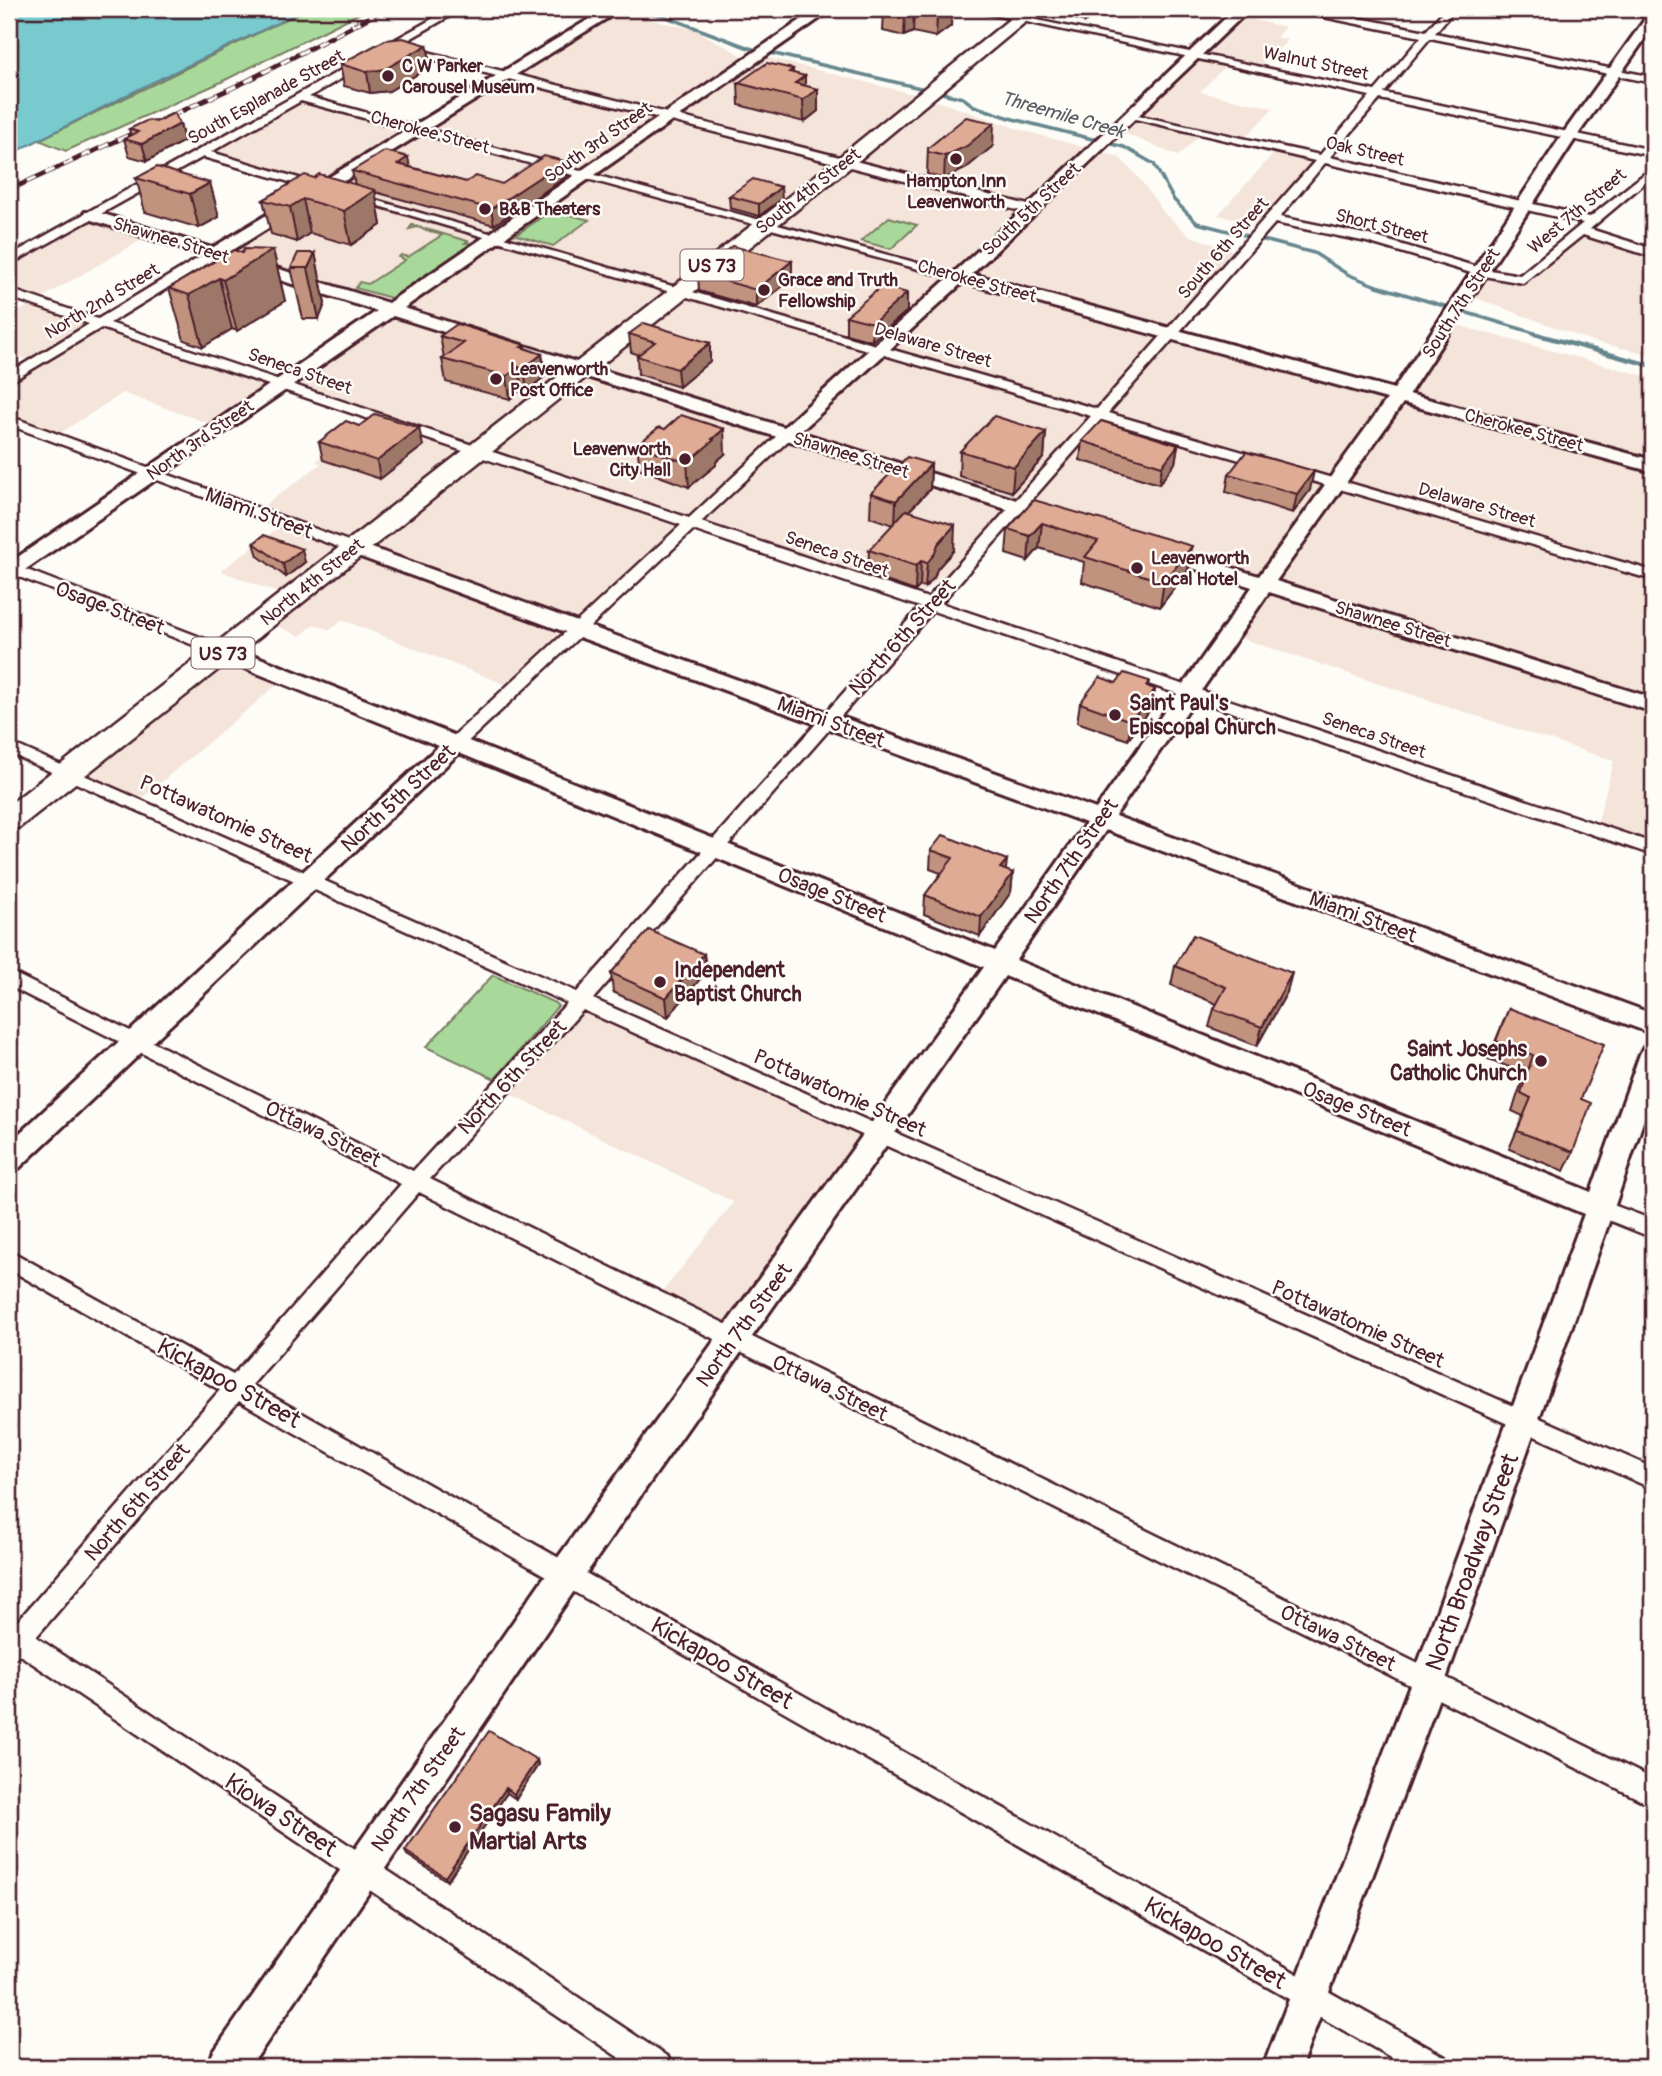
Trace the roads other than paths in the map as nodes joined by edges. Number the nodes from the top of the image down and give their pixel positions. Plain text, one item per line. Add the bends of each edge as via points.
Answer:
1 (457, 9) edge
2 (826, 9) edge
3 (971, 9) edge
4 (1243, 9) edge
5 (1299, 9) edge
6 (1450, 9) edge
7 (1619, 9) edge
8 (1649, 9) edge
9 (613, 10) edge
10 (1026, 14) edge
11 (1653, 16) edge
12 (1428, 35) junction
13 (393, 46) junction
14 (1195, 56) junction
15 (1615, 72) junction
16 (508, 76) junction
17 (1653, 80) edge
18 (1379, 95) junction
19 (301, 98) junction
20 (1131, 115) junction
21 (669, 116) junction
22 (421, 130) junction
23 (1570, 135) junction
24 (202, 153) junction
25 (1653, 153) edge
26 (1324, 160) junction
27 (845, 162) junction
28 (1653, 170) edge
29 (586, 174) junction
30 (335, 192) junction
31 (1524, 205) junction
32 (1032, 210) junction
33 (91, 215) junction
34 (1268, 223) junction
35 (765, 224) junction
36 (1586, 226) junction
37 (494, 238) junction
38 (1653, 253) edge
39 (214, 254) junction
40 (9, 261) edge
41 (1482, 272) junction
42 (959, 276) junction
43 (679, 291) junction
44 (9, 293) edge
45 (392, 309) junction
46 (100, 324) junction
47 (1443, 331) joint
48 (1170, 334) junction
49 (879, 349) junction
50 (581, 369) junction
51 (9, 379) edge
52 (282, 384) junction
53 (1398, 396) junction
54 (1099, 414) junction
55 (9, 421) edge
56 (786, 435) junction
57 (476, 452) junction
58 (1653, 466) edge
59 (151, 474) junction
60 (1336, 483) junction
61 (1017, 507) junction
62 (689, 524) junction
63 (1082, 527) edge
64 (1134, 543) edge
65 (354, 548) junction
66 (10, 570) edge
67 (1653, 576) edge
68 (1264, 584) junction
69 (930, 607) junction
70 (575, 629) junction
71 (225, 652) junction
72 (1188, 693) junction
73 (1653, 705) edge
74 (827, 720) junction
75 (454, 745) junction
76 (9, 747) edge
77 (68, 774) junction
78 (1101, 819) junction
79 (9, 820) edge
80 (717, 848) junction
81 (1653, 849) edge
82 (309, 881) junction
83 (1000, 964) junction
84 (9, 978) edge
85 (580, 1002) junction
86 (1653, 1024) edge
87 (137, 1043) junction
88 (1653, 1054) edge
89 (879, 1135) junction
90 (9, 1160) edge
91 (417, 1180) junction
92 (1600, 1208) junction
93 (1653, 1229) edge
94 (9, 1259) edge
95 (733, 1340) junction
96 (237, 1387) junction
97 (1523, 1422) junction
98 (1653, 1479) edge
99 (566, 1574) junction
100 (12, 1640) edge
101 (1428, 1682) junction
102 (1653, 1793) edge
103 (362, 1870) junction
104 (1307, 1995) junction
105 (226, 2067) edge
106 (658, 2067) edge
107 (1282, 2067) edge
108 (1435, 2067) edge

1 - 13 street, South Esplanade Street
2 - 21 street, South 3rd Street
3 - 10 street, Walnut Street
4 - 14 street, South 5th Street
5 - 12 street
6 - 12 street, South 6th Street
7 - 11 street
8 - 11 street
9 - 16 street
10 - 14 street, Walnut Street
10 - 27 highway, South 4th Street / US 73
11 - 15 street, South 7th Street
12 - 15 street
12 - 18 street, South 6th Street
13 - 16 street
13 - 19 street, South Esplanade Street
14 - 18 street, Walnut Street
14 - 20 street, South 5th Street
15 - 17 street
15 - 23 street, South 7th Street
16 - 21 street
16 - 22 street
18 - 23 street, Walnut Street
18 - 26 street, South 6th Street
19 - 22 street, Cherokee Street
19 - 24 street, South Esplanade Street
20 - 26 street, Oak Street
20 - 32 street, South 5th Street
21 - 27 street
21 - 29 street, South 3rd Street
22 - 29 street, Cherokee Street
22 - 30 street
23 - 25 street, Walnut Street
23 - 31 street, South 7th Street
24 - 30 street, Delaware Street
24 - 33 street, South Esplanade Street
26 - 31 street, Oak Street
26 - 34 street, South 6th Street
27 - 32 street
27 - 35 highway, South 4th Street / US 73
28 - 36 street, West 7th Street
29 - 35 street, Cherokee Street
29 - 37 street, South 3rd Street
30 - 37 street, Delaware Street
30 - 39 street
31 - 36 street, Oak Street
31 - 41 street, South 7th Street
32 - 42 street, South 5th Street
33 - 39 street, Shawnee Street
33 - 40 street, South Esplanade Street
34 - 41 street, Short Street via 1370,239
34 - 48 street, South 6th Street
35 - 42 street, Cherokee Street
35 - 43 highway, South 4th Street / US 73
36 - 38 street, Oak Street
36 - 41 street, West 7th Street via 1523,279
37 - 43 street, Delaware Street
37 - 45 street, South 3rd Street
39 - 45 street, Shawnee Street
39 - 46 street, North 2nd Street
41 - 47 street, South 7th Street
42 - 48 street, Cherokee Street
42 - 49 street, South 5th Street
43 - 49 street, Delaware Street
43 - 50 highway, South 4th Street / US 73
44 - 46 street, Seneca Street
45 - 50 street, Shawnee Street
45 - 52 street, North 3rd Street
46 - 51 street, North 2nd Street
46 - 52 street, Seneca Street
47 - 53 street, South 7th Street
48 - 53 street, Cherokee Street
48 - 54 street, South 6th Street
49 - 54 street, Delaware Street
49 - 56 street, South 5th Street
50 - 56 street, Shawnee Street
50 - 57 highway, North 4th Street / US 73
52 - 57 street, Seneca Street
52 - 59 street, North 3rd Street
53 - 58 street, Cherokee Street
53 - 60 street, South 7th Street
54 - 60 street, Delaware Street
54 - 61 street, South 6th Street
55 - 59 street, Miami Street
56 - 61 street, Shawnee Street
56 - 62 street, North 5th Street
57 - 62 street, Seneca Street
57 - 65 highway, North 4th Street / US 73
59 - 65 street, Miami Street
59 - 66 street, North 3rd Street
60 - 67 street, Delaware Street
60 - 68 street, South 7th Street
61 - 63 street, Shawnee Street
61 - 69 street, North 6th Street
62 - 69 street, Seneca Street
62 - 70 street, North 5th Street
64 - 68 street, Shawnee Street
65 - 70 street, Miami Street
65 - 71 highway, North 4th Street / US 73
66 - 71 street, Osage Street
68 - 72 street, North 7th Street
68 - 73 street, Shawnee Street
69 - 72 street, Seneca Street
69 - 74 street, North 6th Street
70 - 74 street, Miami Street
70 - 75 street, North 5th Street
71 - 75 street, Osage Street
71 - 77 highway, North 4th Street / US 73
72 - 78 street, North 7th Street
72 - 81 street, Seneca Street
74 - 78 street, Miami Street
74 - 80 street, North 6th Street
75 - 80 street, Osage Street
75 - 82 street, North 5th Street
76 - 77 street, Pottawatomie Street
77 - 79 highway, North 4th Street / US 73
77 - 82 street, Pottawatomie Street
78 - 83 street, North 7th Street
78 - 86 street, Miami Street
80 - 83 street, Osage Street
80 - 85 street, North 6th Street
82 - 85 street, Pottawatomie Street
82 - 87 street, North 5th Street
83 - 89 street, North 7th Street
83 - 92 street, Osage Street
84 - 87 street, Ottawa Street
85 - 89 street, Pottawatomie Street
85 - 91 street, North 6th Street
87 - 90 street, North 5th Street
87 - 91 street, Ottawa Street
88 - 92 street, North Broadway Street
89 - 95 street, North 7th Street
89 - 97 street, Pottawatomie Street
91 - 95 street, Ottawa Street
91 - 96 street, North 6th Street
92 - 93 street, Osage Street
92 - 97 street, North Broadway Street
94 - 96 street, Kickapoo Street
95 - 99 street, North 7th Street
95 - 101 street, Ottawa Street
96 - 99 street, Kickapoo Street
96 - 100 street, North 6th Street
97 - 98 street, Pottawatomie Street
97 - 101 street, North Broadway Street
99 - 103 street, North 7th Street
99 - 104 street, Kickapoo Street
100 - 103 street, Kiowa Street
101 - 102 street, Ottawa Street
101 - 104 street, North Broadway Street
103 - 105 street, North 7th Street
103 - 106 street, Kiowa Street
104 - 107 street, North Broadway Street
104 - 108 street, Kickapoo Street

